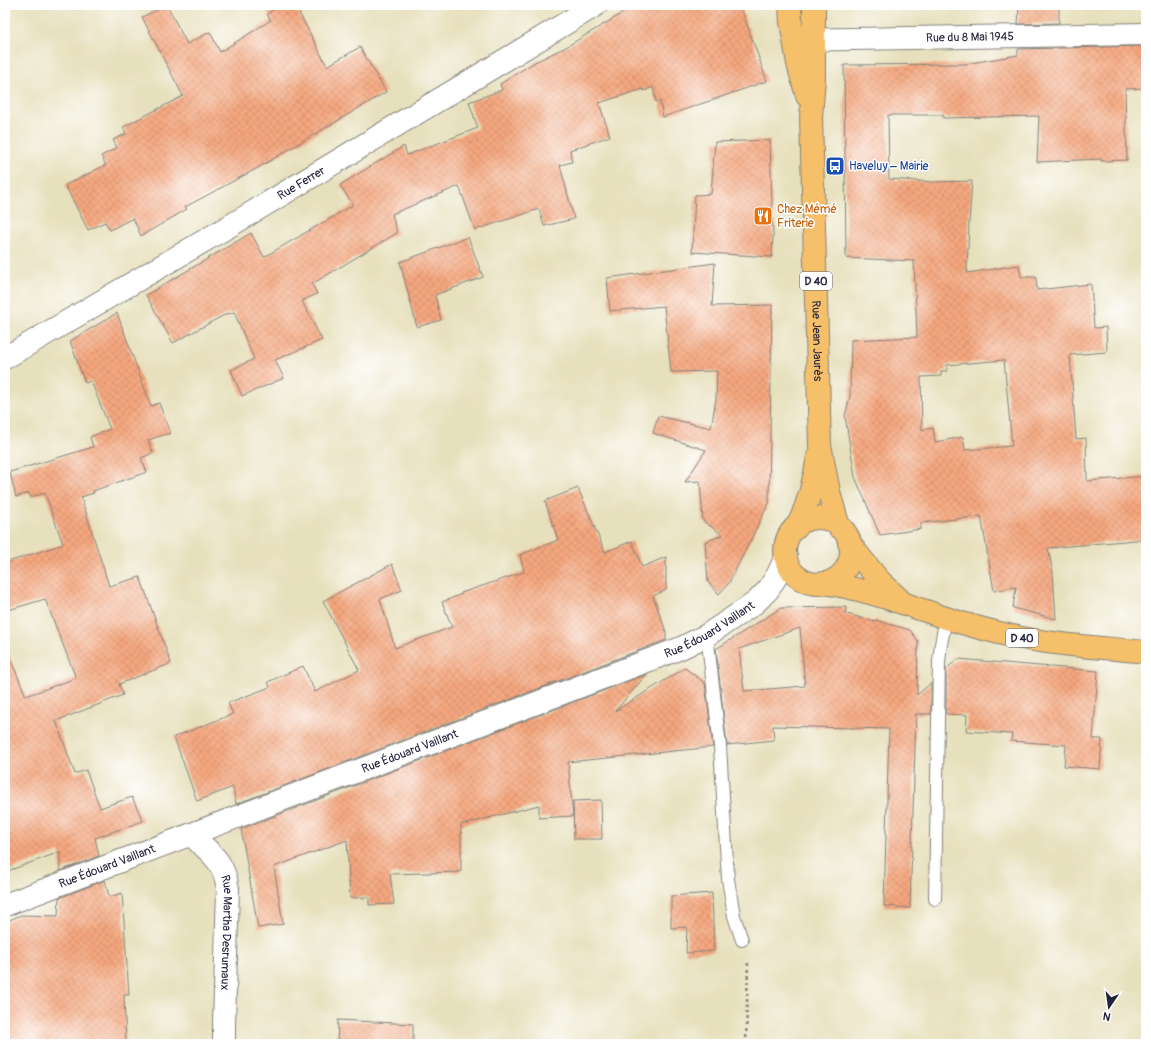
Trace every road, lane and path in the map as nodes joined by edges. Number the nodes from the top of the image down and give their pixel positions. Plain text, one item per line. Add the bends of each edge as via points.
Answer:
1 (596, 5) edge
2 (790, 5) edge
3 (814, 5) edge
4 (1146, 34) edge
5 (804, 40) junction
6 (5, 358) edge
7 (820, 445) junction
8 (797, 526) junction
9 (844, 535) junction
10 (786, 557) junction
11 (824, 583) junction
12 (903, 603) junction
13 (946, 618) junction
14 (707, 635) junction
15 (1146, 652) edge
16 (191, 835) junction
17 (935, 899) dead end
18 (5, 905) edge
19 (742, 940) joint
20 (224, 1044) edge
21 (746, 1044) edge

1 - 6 street, Rue Ferrer
2 - 5 main road, Rue Jean Jaurès / D 40
3 - 5 main road, Rue Jean Jaurès / D 40
4 - 5 street, Rue du 8 Mai 1945
5 - 7 main road, Rue Jean Jaurès / D 40 via 814,79 811,117
7 - 8 main road, Rue Jean Jaurès / D 40 via 811,494
7 - 9 main road, Rue Jean Jaurès / D 40 via 829,492
8 - 9 main road, Rue Jean Jaurès via 804,521 827,520
8 - 10 main road, Rue Jean Jaurès via 786,543
9 - 11 main road, Rue Jean Jaurès via 850,557 847,566 838,577
9 - 12 main road, Rue Jean Jaurès / D 40 via 878,579
10 - 11 main road, Rue Jean Jaurès via 791,570 798,577 810,583
10 - 14 street, Rue Édouard Vaillant via 763,596
11 - 12 main road, Rue Jean Jaurès / D 40 via 862,590
12 - 13 main road, Rue Jean Jaurès / D 40
13 - 15 main road, Rue Jean Jaurès / D 40 via 1023,638
13 - 17 lane via 939,662
14 - 16 street, Rue Édouard Vaillant via 667,654
14 - 19 lane via 720,746 728,879 734,916
16 - 18 street, Rue Édouard Vaillant
16 - 20 street, Rue Martha Desrumaux via 215,857 226,877 228,889
19 - 21 path via 748,958

